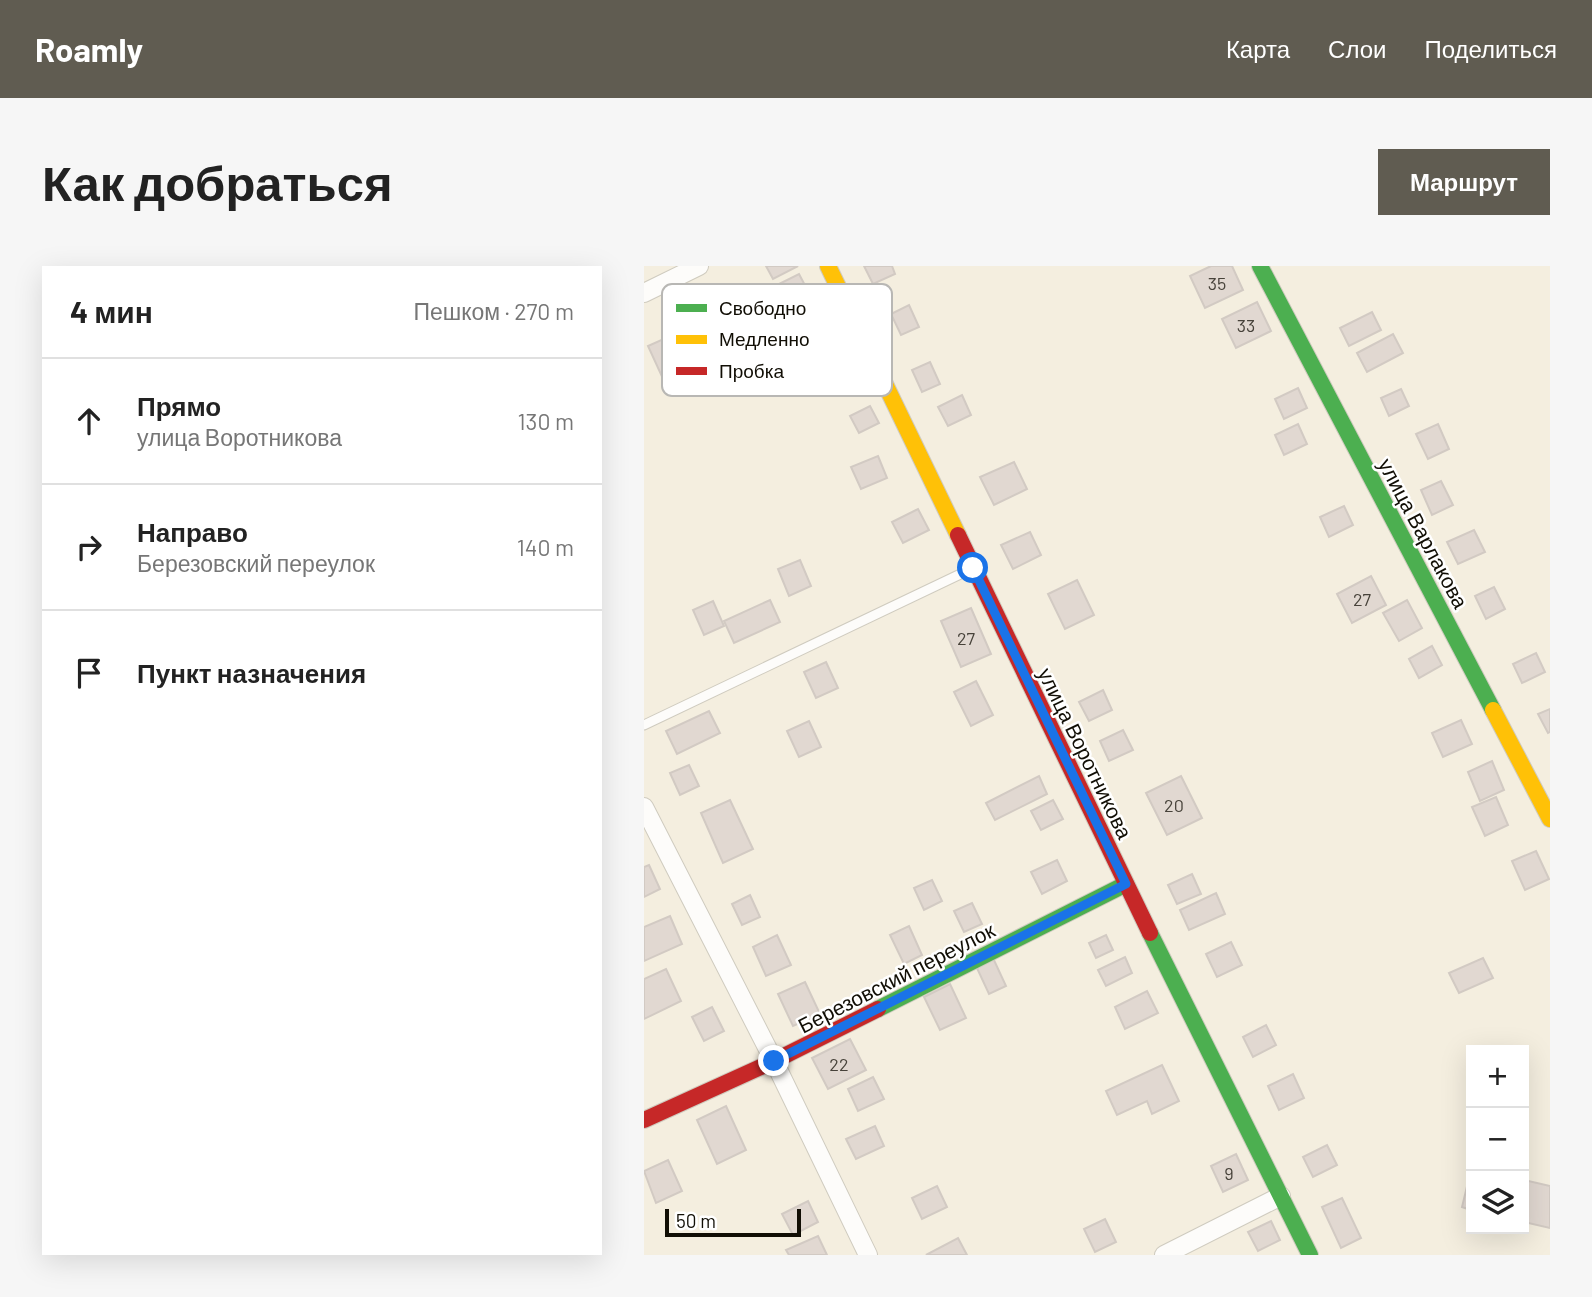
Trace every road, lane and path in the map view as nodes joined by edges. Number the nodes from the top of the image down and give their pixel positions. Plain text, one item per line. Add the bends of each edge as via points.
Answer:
1 (699, 266) edge
2 (828, 266) edge
3 (1260, 266) edge
4 (662, 284) edge
5 (662, 284) edge
6 (837, 284) edge
7 (644, 293) edge
8 (890, 396) edge
9 (973, 568) junction
10 (644, 725) edge
11 (644, 807) edge
12 (1550, 819) edge
13 (1126, 884) junction
14 (774, 1061) junction
15 (644, 1120) edge
16 (1281, 1196) junction
17 (868, 1255) edge
18 (1164, 1255) edge
19 (1310, 1255) edge

1 - 4 street
2 - 6 street, улица Воротникова
3 - 12 street, улица Варлакова
5 - 7 street
8 - 9 street, улица Воротникова
9 - 10 lane
9 - 13 street, улица Воротникова
11 - 14 street
13 - 14 street, Березовский переулок
13 - 16 street, улица Воротникова
14 - 15 street, Березовский переулок
14 - 17 street
16 - 18 street
16 - 19 street, улица Воротникова

